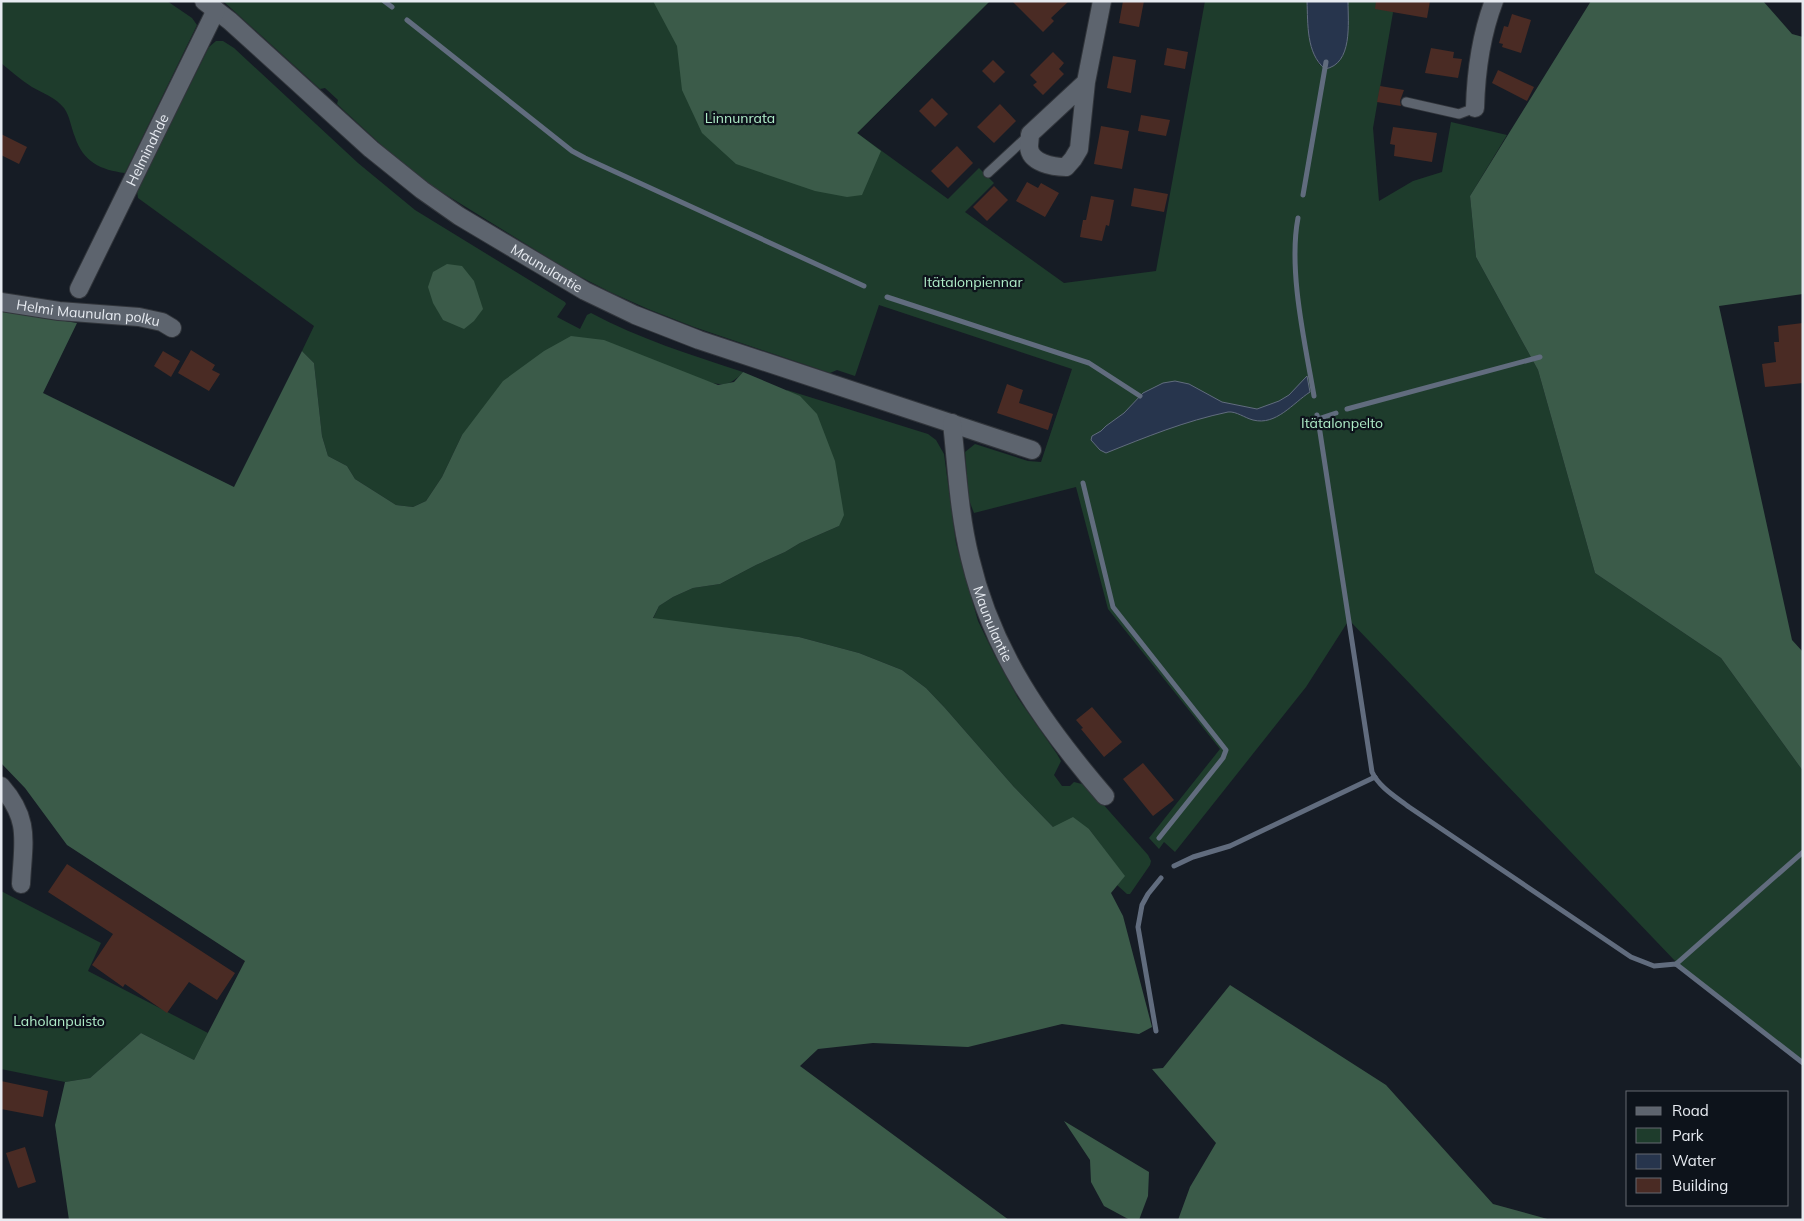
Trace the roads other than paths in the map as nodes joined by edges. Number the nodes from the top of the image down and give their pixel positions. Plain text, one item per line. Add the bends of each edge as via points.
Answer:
1 (1102, 1) edge
2 (1494, 1) edge
3 (210, 6) edge
4 (1086, 82) junction
5 (1406, 102) dead end
6 (1475, 108) joint
7 (1030, 134) junction
8 (988, 173) dead end
9 (79, 289) dead end
10 (1, 302) edge
11 (172, 328) dead end
12 (952, 423) junction
13 (1032, 450) dead end
14 (1, 786) edge
15 (1105, 796) dead end
16 (21, 884) dead end

1 - 4 street
2 - 6 street via 1480,50
3 - 9 street, Helminahde
3 - 12 street, Maunulantie via 230,20 393,168 459,216 570,283 635,315 699,340
4 - 7 street
4 - 7 street via 1079,148 1066,167 1043,163 1033,156 1029,148
5 - 6 lane via 1459,114
7 - 8 lane
10 - 11 street, Helmi Maunulan polku via 139,318 162,322
12 - 13 street, Maunulantie
12 - 15 street, Maunulantie via 969,558 997,640 1040,714
14 - 16 street via 17,806 22,820

